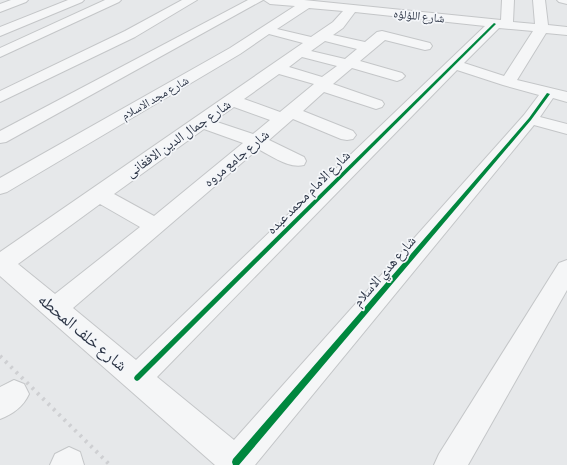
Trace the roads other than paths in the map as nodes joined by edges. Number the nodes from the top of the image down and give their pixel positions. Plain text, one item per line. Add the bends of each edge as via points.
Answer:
1 (22, 0) edge
2 (78, 0) edge
3 (115, 0) edge
4 (191, 0) edge
5 (257, 0) edge
6 (270, 0) edge
7 (508, 0) edge
8 (539, 0) edge
9 (563, 0) edge
10 (567, 0) edge
11 (312, 3) edge
12 (0, 8) edge
13 (351, 8) junction
14 (426, 12) junction
15 (0, 16) edge
16 (465, 20) junction
17 (22, 23) junction
18 (501, 24) junction
19 (542, 28) junction
20 (374, 29) junction
21 (267, 30) junction
22 (0, 32) edge
23 (567, 32) edge
24 (453, 33) dead end
25 (130, 34) junction
26 (188, 38) junction
27 (404, 41) junction
28 (311, 43) junction
29 (170, 46) junction
30 (425, 46) dead end
31 (235, 51) junction
32 (0, 53) edge
33 (348, 63) junction
34 (454, 64) junction
35 (277, 68) junction
36 (397, 76) dead end
37 (508, 82) junction
38 (323, 84) junction
39 (558, 95) edge
40 (0, 97) edge
41 (231, 100) junction
42 (376, 104) dead end
43 (287, 115) junction
44 (530, 119) junction
45 (201, 122) junction
46 (567, 129) edge
47 (347, 135) dead end
48 (0, 138) edge
49 (256, 141) junction
50 (297, 161) dead end
51 (0, 187) edge
52 (98, 194) junction
53 (156, 226) junction
54 (1, 262) edge
55 (567, 269) edge
56 (55, 308) junction
57 (137, 378) junction
58 (238, 463) edge
59 (450, 465) edge

1 - 12 street
2 - 17 street
3 - 32 street
4 - 25 street
5 - 26 street
6 - 11 street, شارع اللؤلؤه
7 - 18 street
8 - 19 street
9 - 10 street
11 - 13 street, شارع اللؤلؤه
11 - 21 street, شارع مجد الاسلام
13 - 20 street, شارع اللؤلؤه
13 - 28 street, شارع جمال الدين الافغانى via 345,26
14 - 16 street, شارع اللؤلؤه
14 - 20 street, شارع اللؤلؤه
14 - 27 street
15 - 17 street
16 - 18 street, شارع اللؤلؤه
16 - 24 street
17 - 22 street
18 - 19 street, شارع اللؤلؤه
18 - 34 street, شارع الامام محمد عبده
19 - 23 street, شارع اللؤلؤه
19 - 37 street
20 - 27 street
20 - 28 street
20 - 33 street, شارع جامع مروه
21 - 28 street
21 - 31 street, شارع مجد الاسلام
25 - 29 street
25 - 40 street
26 - 29 street
26 - 31 street
27 - 30 street
28 - 33 street
28 - 35 street, شارع جمال الدين الافغانى
29 - 48 street
31 - 51 street, شارع مجد الاسلام
33 - 36 street
33 - 38 street, شارع جامع مروه
34 - 37 street
34 - 57 street, شارع الامام محمد عبده
35 - 38 street
35 - 41 street, شارع جمال الدين الافغانى
37 - 39 street
38 - 42 street
38 - 43 street, شارع جامع مروه
39 - 44 street, شارع هدي الاسلام
41 - 43 street
41 - 45 street, شارع جمال الدين الافغانى
43 - 47 street
43 - 49 street, شارع جامع مروه
44 - 46 street
44 - 58 street, شارع هدي الاسلام
45 - 49 street
45 - 52 street, شارع جمال الدين الافغانى
49 - 50 street
49 - 53 street, شارع جامع مروه
52 - 53 street
52 - 54 street, شارع جمال الدين الافغانى
53 - 56 street, شارع جامع مروه
54 - 56 street, شارع خلف المحطه
55 - 59 street
56 - 57 street, شارع خلف المحطه
57 - 58 street, شارع خلف المحطه

